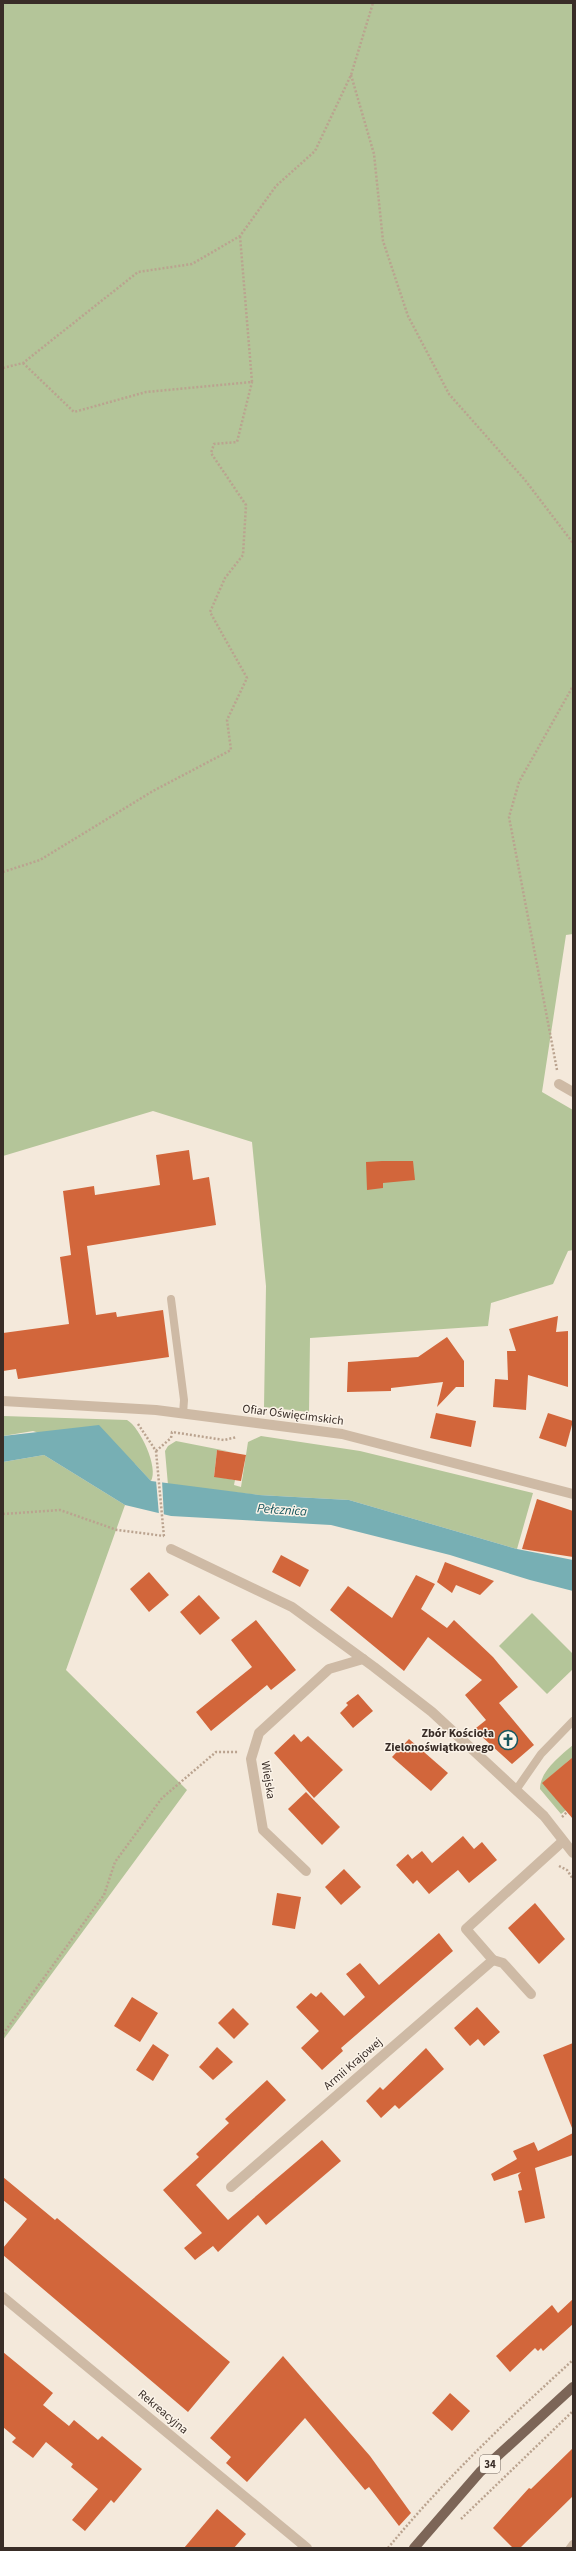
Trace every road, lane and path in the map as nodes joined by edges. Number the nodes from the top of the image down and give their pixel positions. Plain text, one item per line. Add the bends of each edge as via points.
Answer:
1 (373, 3) edge
2 (351, 75) junction
3 (240, 236) junction
4 (22, 363) junction
5 (3, 368) edge
6 (252, 382) junction
7 (573, 543) edge
8 (573, 686) edge
9 (3, 872) edge
10 (560, 1084) joint
11 (573, 1092) edge
12 (171, 1299) dead end
13 (3, 1401) edge
14 (183, 1414) junction
15 (137, 1421) dead end
16 (242, 1422) junction
17 (156, 1451) junction
18 (573, 1494) edge
19 (3, 1514) edge
20 (171, 1550) dead end
21 (363, 1659) junction
22 (573, 1721) edge
23 (253, 1752) junction
24 (516, 1790) junction
25 (563, 1841) junction
26 (573, 1854) edge
27 (306, 1871) dead end
28 (492, 1960) junction
29 (531, 1994) dead end
30 (3, 2034) edge
31 (231, 2187) dead end
32 (3, 2297) edge
33 (573, 2360) edge
34 (573, 2387) edge
35 (573, 2411) edge
36 (460, 2521) dead end
37 (573, 2544) edge
38 (307, 2548) edge
39 (388, 2548) edge
40 (414, 2548) edge
41 (570, 2548) edge

1 - 2 path
2 - 3 path via 315,151 276,186
2 - 7 path via 374,154 383,241 408,316 449,394 525,480
3 - 4 path via 192,264 138,272
3 - 6 path
4 - 5 path
4 - 6 path via 74,412 146,392
6 - 9 path via 237,442 214,444 211,453 246,505 243,555 225,578 210,612 247,678 227,720 231,750 153,791 40,860
8 - 10 path via 519,782 509,817
10 - 11 street
12 - 14 lane via 184,1400
13 - 14 street, Ofiar Oświęcimskich
14 - 16 street, Ofiar Oświęcimskich
15 - 17 path
16 - 17 path via 241,1436 224,1440 172,1432 171,1438
16 - 18 street, Ofiar Oświęcimskich via 342,1434
17 - 19 path via 164,1536 117,1530 60,1510
20 - 21 street via 292,1607
21 - 23 street, Wiejska via 329,1669 259,1733
21 - 24 street via 432,1712
22 - 24 lane via 541,1754
23 - 27 street, Wiejska via 251,1759 263,1830
23 - 30 path via 216,1752 162,1798 115,1862 104,1895
24 - 25 street via 544,1816
25 - 26 street
25 - 28 street via 466,1929
28 - 29 street via 503,1963
28 - 31 street, Armii Krajowej
32 - 38 street, Rekreacyjna
33 - 39 path via 430,2498
34 - 40 main road, 34 via 480,2472
35 - 36 path
37 - 41 lane

